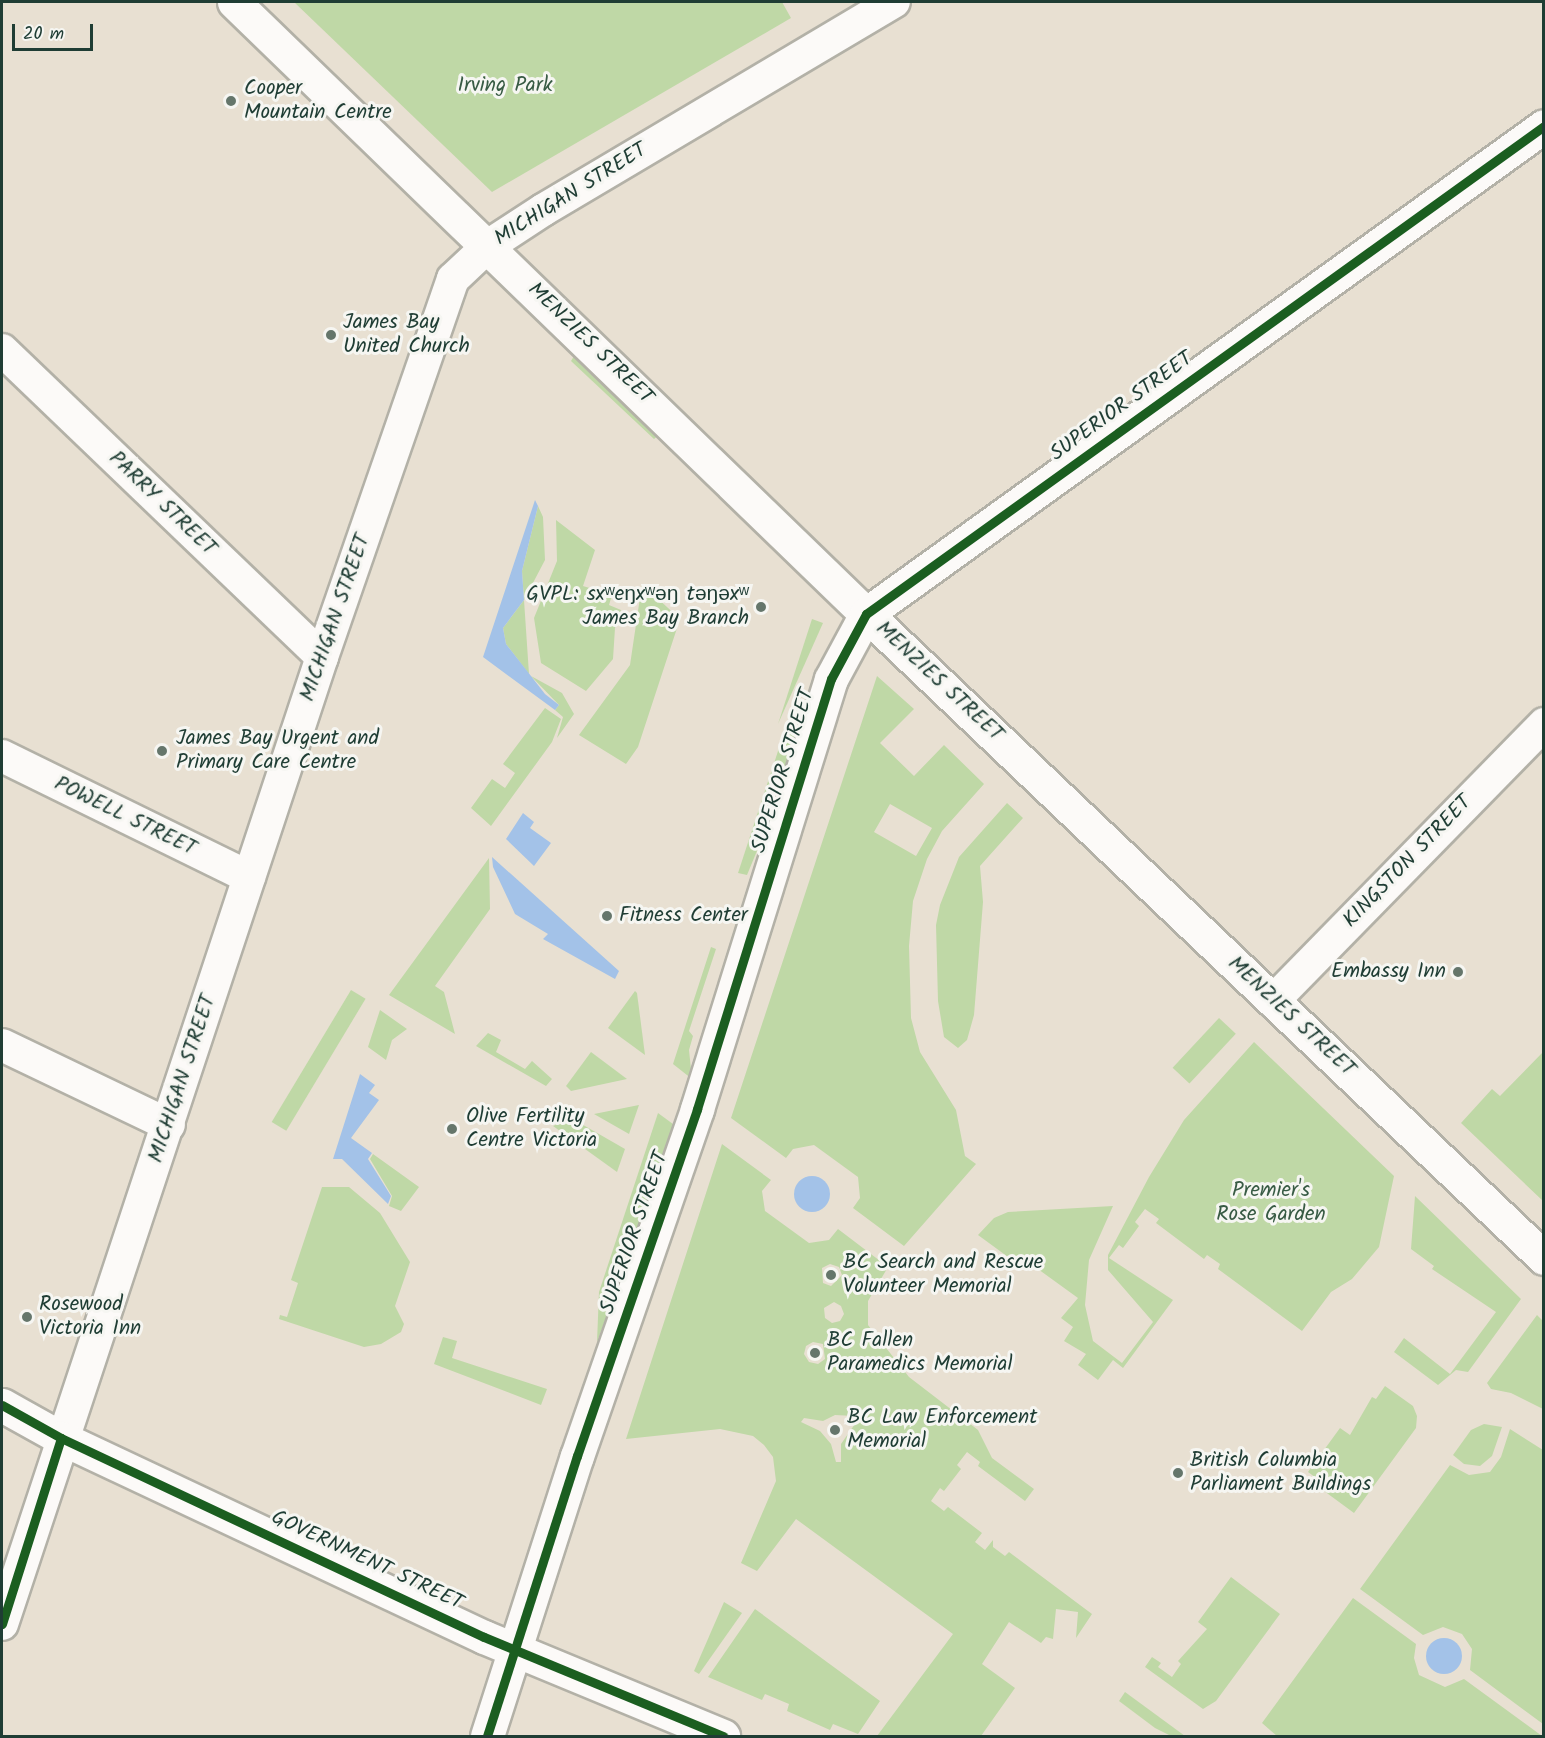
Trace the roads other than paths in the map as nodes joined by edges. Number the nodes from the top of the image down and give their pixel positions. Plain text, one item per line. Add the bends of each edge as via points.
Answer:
1 (234, 2) edge
2 (894, 2) edge
3 (1544, 126) edge
4 (488, 246) junction
5 (2, 350) edge
6 (866, 614) junction
7 (322, 657) junction
8 (1544, 724) edge
9 (2, 756) edge
10 (249, 878) junction
11 (1273, 1001) junction
12 (2, 1045) edge
13 (169, 1125) junction
14 (1544, 1258) edge
15 (2, 1406) edge
16 (61, 1438) junction
17 (2, 1619) edge
18 (515, 1649) junction
19 (487, 1737) edge
20 (723, 1737) edge

1 - 4 street, MENZIES STREET
2 - 4 street, MICHIGAN STREET
3 - 6 street, SUPERIOR STREET
4 - 6 street, MENZIES STREET
4 - 7 street, MICHIGAN STREET via 453,279
5 - 7 street, PARRY STREET
6 - 11 street, MENZIES STREET
6 - 18 street, SUPERIOR STREET via 831,679 697,1109
7 - 10 street, MICHIGAN STREET
8 - 11 street, KINGSTON STREET
9 - 10 street, POWELL STREET
10 - 13 street, MICHIGAN STREET
11 - 14 street, MENZIES STREET
12 - 13 street
13 - 16 street, MICHIGAN STREET
15 - 16 street, GOVERNMENT STREET
16 - 17 street, MICHIGAN STREET
16 - 18 street, GOVERNMENT STREET
18 - 19 street, SUPERIOR STREET
18 - 20 street, GOVERNMENT STREET

